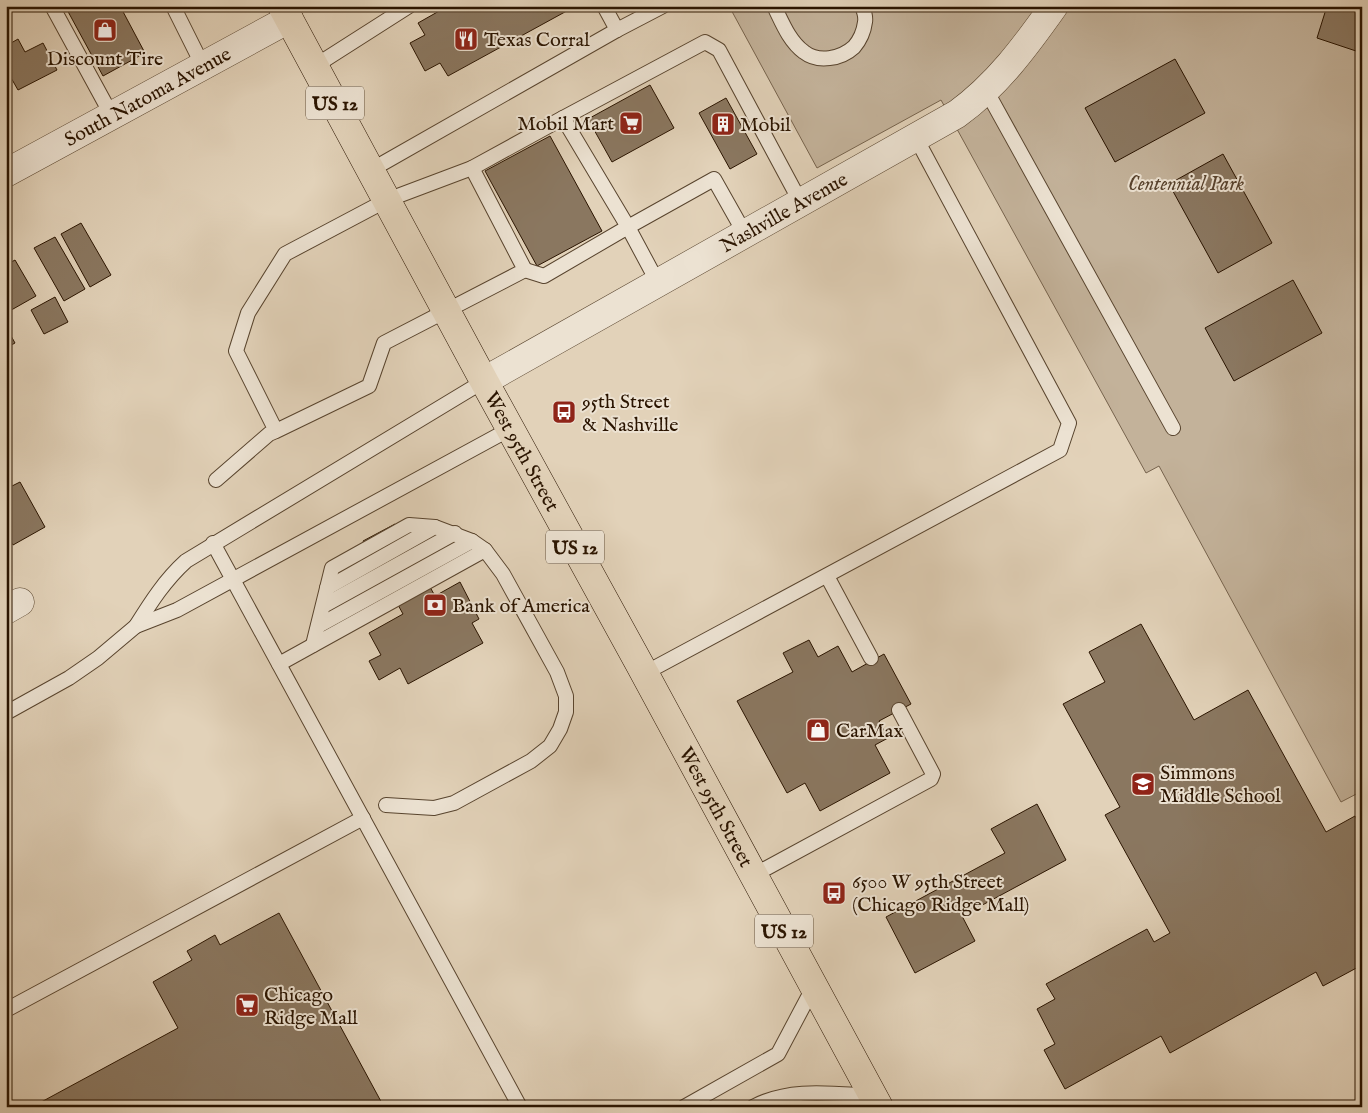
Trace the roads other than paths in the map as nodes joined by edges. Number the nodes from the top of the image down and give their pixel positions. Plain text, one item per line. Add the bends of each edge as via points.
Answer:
1 (52, 6) edge
2 (174, 6) edge
3 (409, 6) edge
4 (604, 6) edge
5 (662, 6) edge
6 (774, 6) edge
7 (862, 6) edge
8 (1054, 6) edge
9 (286, 13) edge
10 (617, 30) junction
11 (203, 66) junction
12 (315, 66) junction
13 (986, 90) junction
14 (112, 116) junction
15 (563, 118) junction
16 (916, 138) junction
17 (472, 168) junction
18 (371, 170) junction
19 (6, 173) edge
20 (387, 200) junction
21 (801, 202) junction
22 (628, 227) junction
23 (745, 234) junction
24 (525, 270) junction
25 (658, 283) junction
26 (446, 311) junction
27 (484, 381) junction
28 (1173, 428) dead end
29 (510, 430) junction
30 (276, 431) junction
31 (216, 480) dead end
32 (455, 533) junction
33 (472, 541) junction
34 (213, 543) junction
35 (485, 550) junction
36 (827, 576) junction
37 (233, 580) junction
38 (323, 606) junction
39 (136, 626) junction
40 (318, 626) junction
41 (314, 645) junction
42 (871, 658) dead end
43 (279, 664) junction
44 (645, 673) junction
45 (899, 710) dead end
46 (6, 713) edge
47 (386, 805) dead end
48 (363, 818) junction
49 (754, 875) junction
50 (814, 986) junction
51 (6, 1010) edge
52 (876, 1101) edge
53 (520, 1107) edge
54 (684, 1107) edge
55 (752, 1107) edge

1 - 14 lane
2 - 11 lane
3 - 12 lane
4 - 10 lane
5 - 10 lane
6 - 7 lane via 791,39 804,52 816,58 829,59 854,46 866,19
8 - 13 street, Nashville Avenue via 1024,48
9 - 11 street, South Natoma Avenue
9 - 12 main road, West 95th Street / US 12
10 - 18 lane
11 - 14 street, South Natoma Avenue
12 - 18 main road, West 95th Street / US 12
13 - 16 street, Nashville Avenue via 975,101
13 - 28 lane
14 - 19 street, South Natoma Avenue
15 - 17 lane
15 - 21 lane via 704,42 719,50
15 - 22 lane
16 - 21 street, Nashville Avenue
16 - 36 lane via 1069,423 1060,450
17 - 20 lane
17 - 24 lane
18 - 20 main road, West 95th Street / US 12
20 - 26 main road, West 95th Street / US 12
20 - 30 lane via 285,254 248,313 236,351
21 - 23 street, Nashville Avenue
22 - 23 lane via 714,179
22 - 24 lane via 544,276
22 - 25 lane
23 - 25 street, Nashville Avenue
24 - 26 lane
25 - 27 street, Nashville Avenue
26 - 27 main road, West 95th Street / US 12
26 - 30 lane via 384,344 370,386
27 - 29 main road, West 95th Street / US 12
27 - 34 lane
29 - 37 lane
29 - 44 main road, West 95th Street / US 12
30 - 31 lane
32 - 33 lane
32 - 38 lane
32 - 38 lane via 435,527 409,526 332,568
33 - 35 lane
33 - 40 lane
34 - 37 lane
34 - 39 lane via 170,575
35 - 41 lane
35 - 47 lane via 503,574 557,672 566,696 566,712 560,729 550,746 531,761 454,803 434,808
36 - 42 lane
36 - 44 lane
37 - 39 lane via 177,610
37 - 43 lane
38 - 40 lane
39 - 46 lane via 69,678
40 - 41 lane
41 - 43 lane
43 - 48 lane
44 - 49 main road, West 95th Street / US 12
45 - 49 lane via 933,774 931,779
48 - 51 lane
48 - 53 lane
49 - 50 main road, West 95th Street / US 12
50 - 52 main road, West 95th Street / US 12
50 - 54 lane via 778,1054
52 - 55 lane via 802,1093 780,1096

